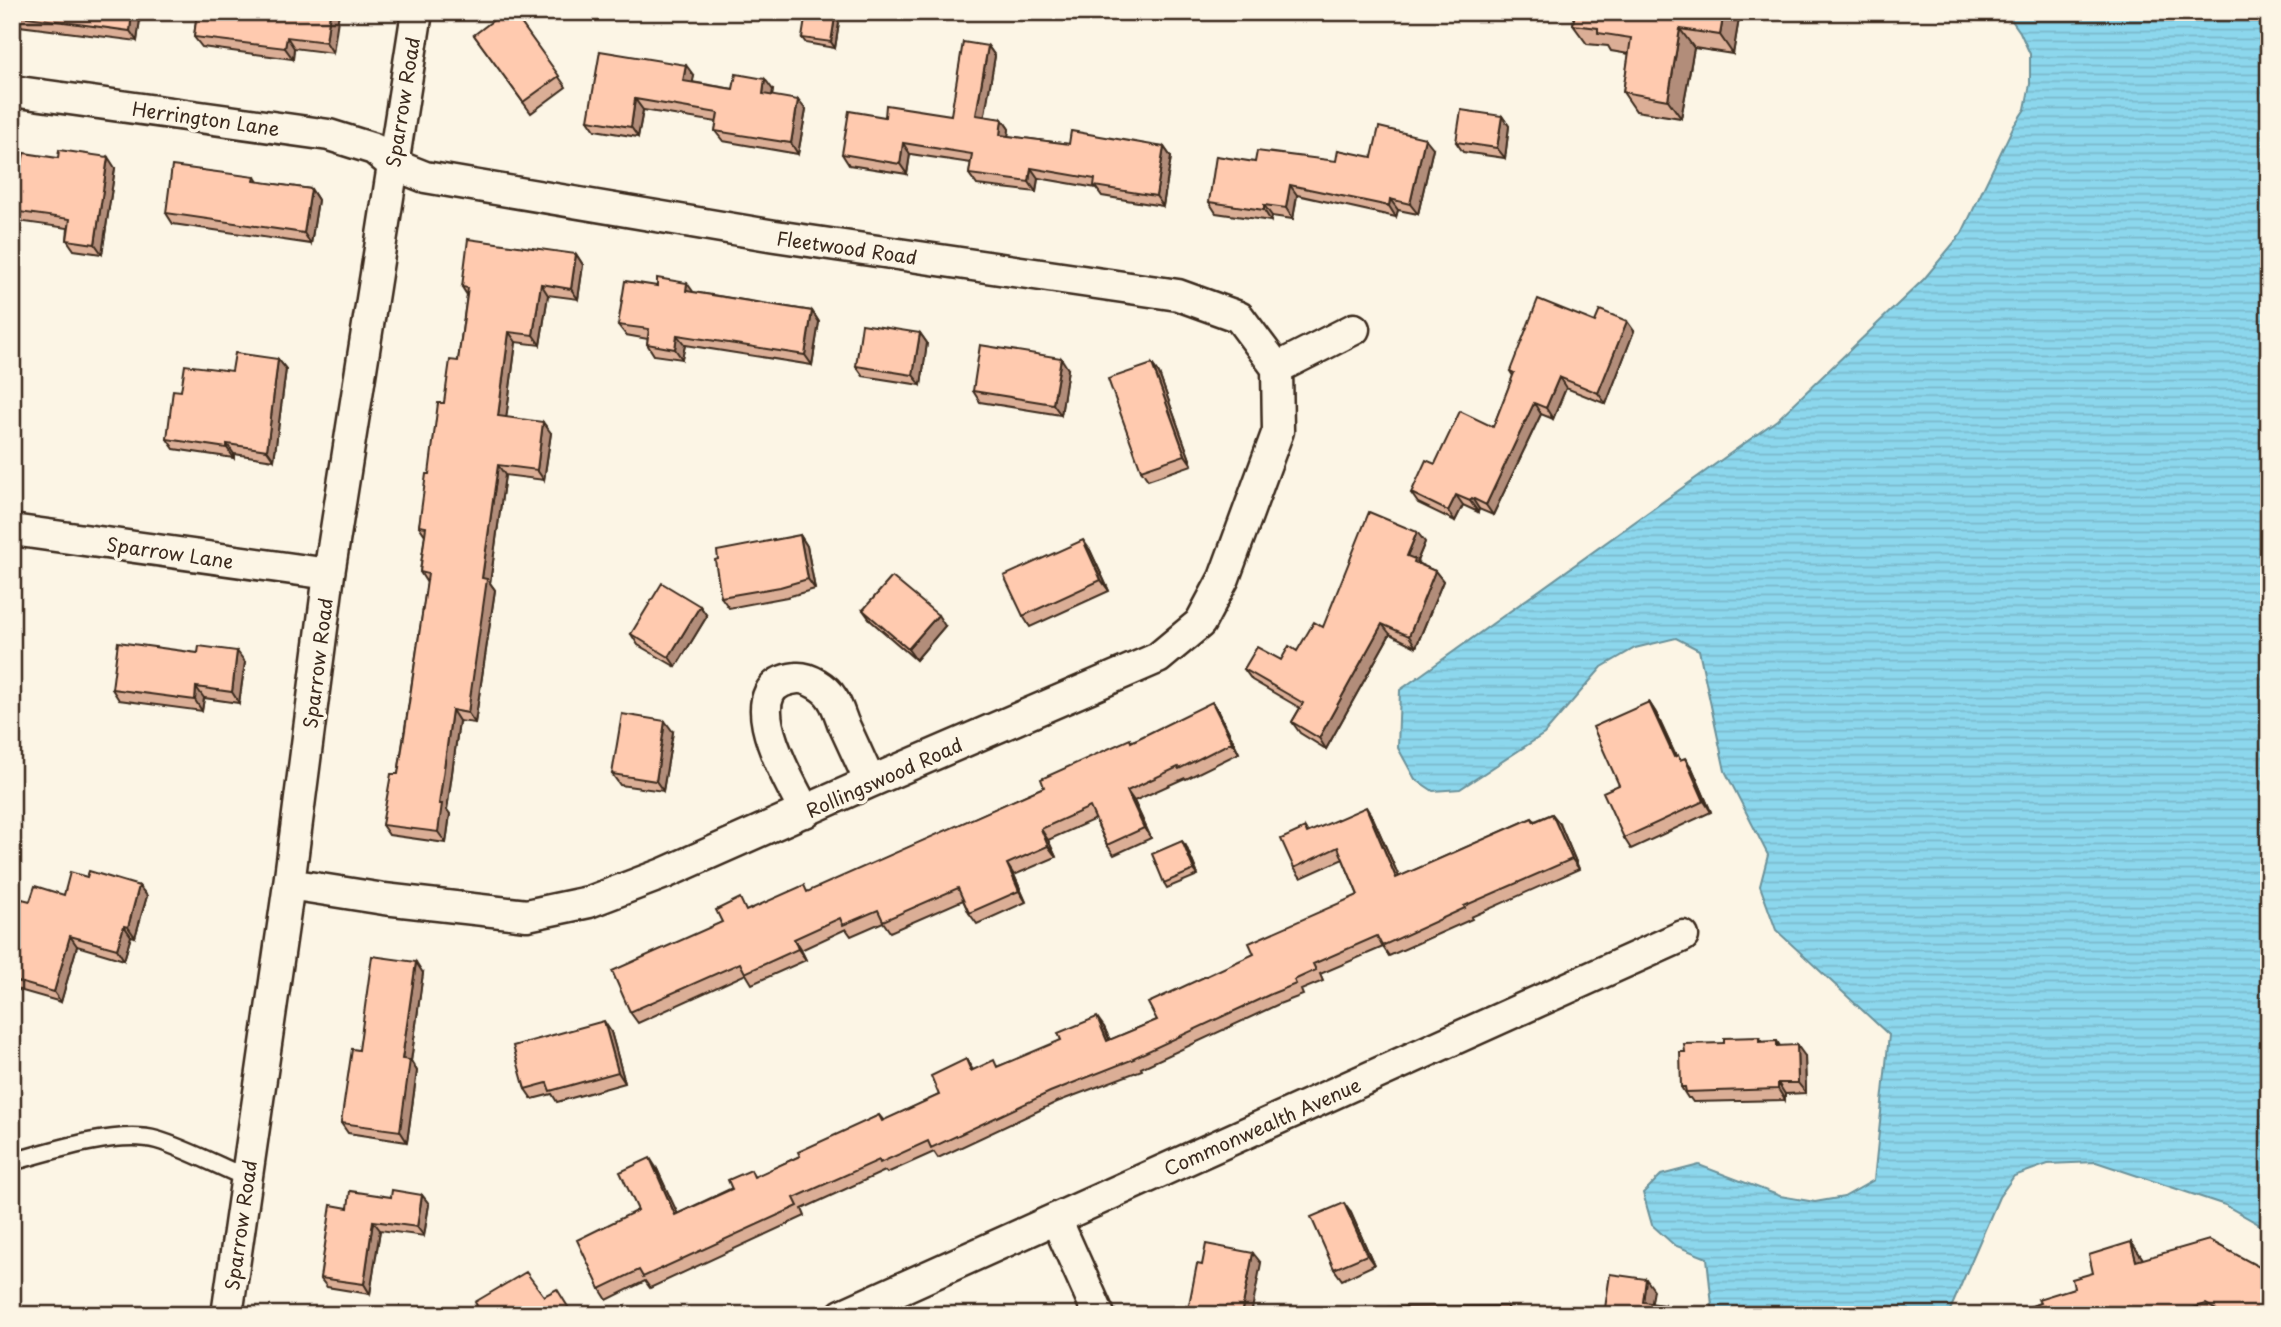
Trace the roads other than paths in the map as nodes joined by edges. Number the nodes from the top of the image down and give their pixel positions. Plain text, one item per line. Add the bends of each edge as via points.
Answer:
1 (417, 12) edge
2 (12, 91) edge
3 (392, 164) junction
4 (1354, 329) dead end
5 (1277, 368) junction
6 (12, 530) edge
7 (329, 574) junction
8 (870, 782) junction
9 (805, 812) junction
10 (289, 884) junction
11 (1683, 936) dead end
12 (12, 1162) edge
13 (247, 1178) junction
14 (1056, 1219) junction
15 (227, 1315) edge
16 (842, 1315) edge
17 (1099, 1315) edge

1 - 3 street, Sparrow Road
2 - 3 street, Herrington Lane via 329,135 374,149
3 - 5 street, Fleetwood Road via 425,177 775,236 1178,295 1239,317
3 - 7 street, Sparrow Road
4 - 5 street
5 - 8 street, Rollingswood Road via 1278,431 1224,579 1200,623 1158,658
6 - 7 street, Sparrow Lane
7 - 10 street, Sparrow Road
8 - 9 street, Rollingswood Road
8 - 9 street via 832,697 802,677 786,679 774,686 764,716
9 - 10 street, Rollingswood Road via 589,902 527,915
10 - 13 street, Sparrow Road
11 - 14 street, Commonwealth Avenue
12 - 13 lane via 70,1146 155,1139
13 - 15 street, Sparrow Road
14 - 16 street, Commonwealth Avenue
14 - 17 street

